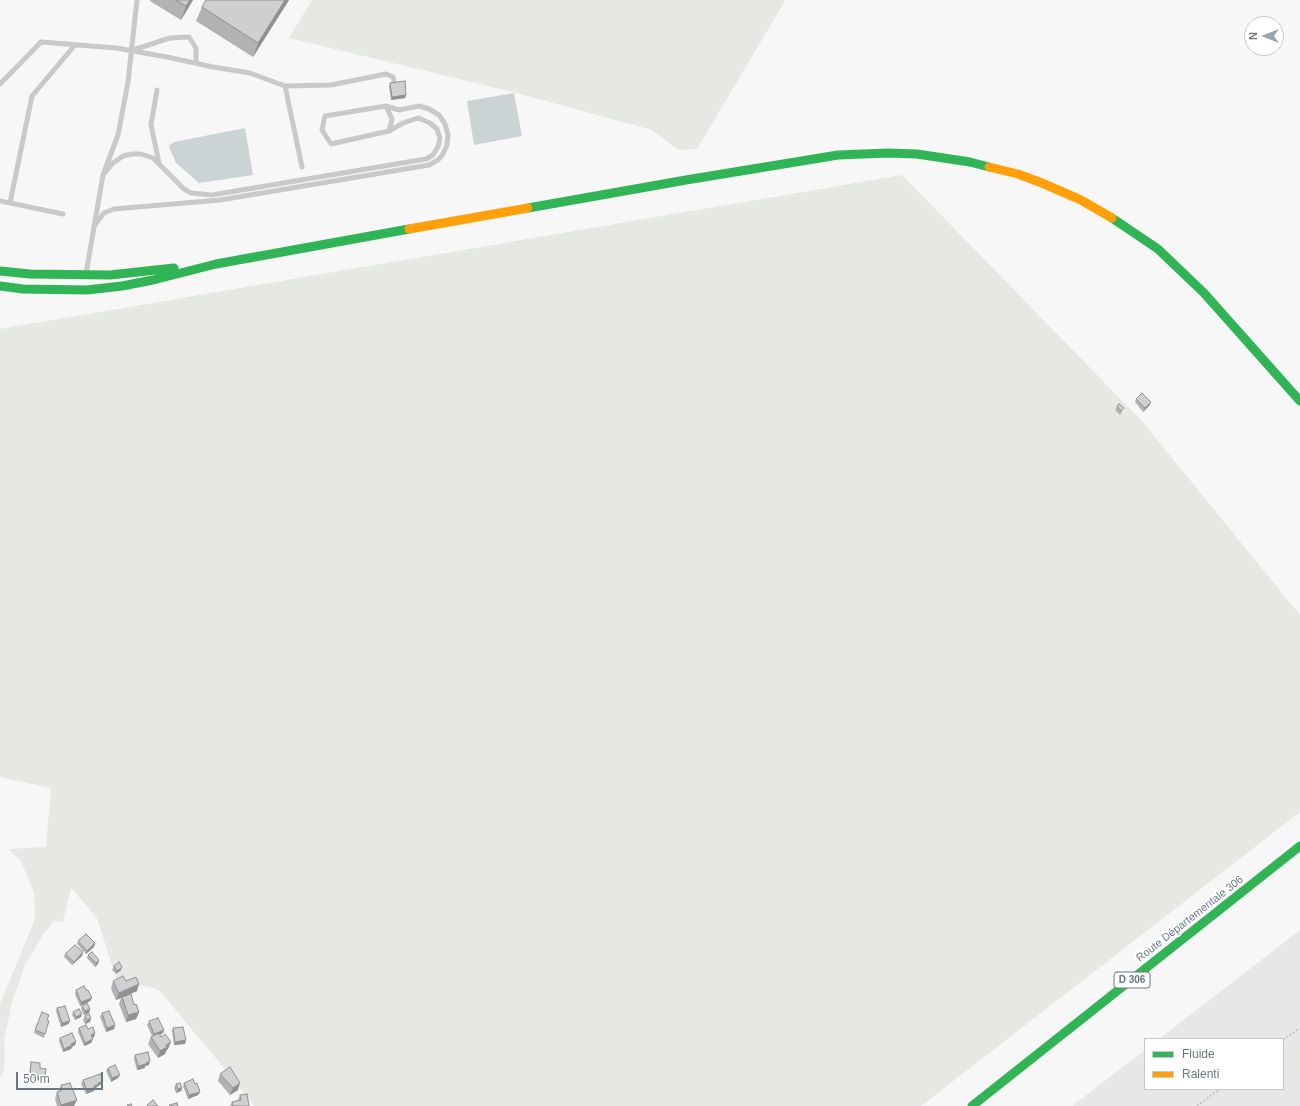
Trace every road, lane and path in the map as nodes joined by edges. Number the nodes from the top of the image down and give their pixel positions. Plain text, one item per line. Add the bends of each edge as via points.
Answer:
1 (137, 0) edge
2 (75, 44) junction
3 (131, 51) junction
4 (196, 63) junction
5 (394, 81) edge
6 (0, 84) edge
7 (284, 86) junction
8 (157, 90) dead end
9 (386, 106) junction
10 (389, 131) junction
11 (159, 164) junction
12 (302, 167) dead end
13 (103, 175) junction
14 (0, 201) edge
15 (10, 203) junction
16 (63, 214) dead end
17 (94, 226) junction
18 (216, 264) junction
19 (0, 271) edge
20 (86, 275) junction
21 (0, 286) edge
22 (70, 289) junction
23 (1300, 401) edge
24 (1300, 846) edge
25 (1300, 850) edge
26 (1291, 854) junction
27 (1300, 1028) edge
28 (1284, 1039) edge
29 (1219, 1090) edge
30 (972, 1106) edge
31 (1197, 1106) edge

1 - 3 lane
2 - 3 lane
2 - 6 lane via 41,42
2 - 15 lane via 32,96
3 - 4 lane
3 - 4 lane via 170,38 189,37 196,48
3 - 13 lane via 118,135
4 - 7 lane via 250,73
5 - 7 lane via 393,76 386,74 331,85
7 - 12 lane
8 - 11 lane via 152,125
9 - 10 lane via 392,119
9 - 10 lane via 325,116 322,130 331,144
9 - 17 lane via 399,110 419,106 429,108 439,115 448,135 447,145 438,160 429,165 220,200 114,209 104,213
10 - 11 lane via 403,122 418,118 430,122 437,129 440,138 438,147 433,155 426,159 212,195 191,193 184,189
11 - 13 lane via 146,155 132,154 123,156 113,163
13 - 17 lane
14 - 15 lane
15 - 16 lane
17 - 20 lane
18 - 20 main road via 110,275
18 - 22 main road via 122,286
18 - 23 main road via 838,155 888,153 943,157 997,168 1042,182 1121,223 1158,249 1204,293
19 - 20 main road
20 - 22 main road
21 - 22 main road via 23,289
24 - 26 main road, Route Départementale 306 / D 306
25 - 26 main road, Route Départementale 306 / D 306
26 - 30 main road, Route Départementale 306 / D 306
27 - 28 path
29 - 31 path

